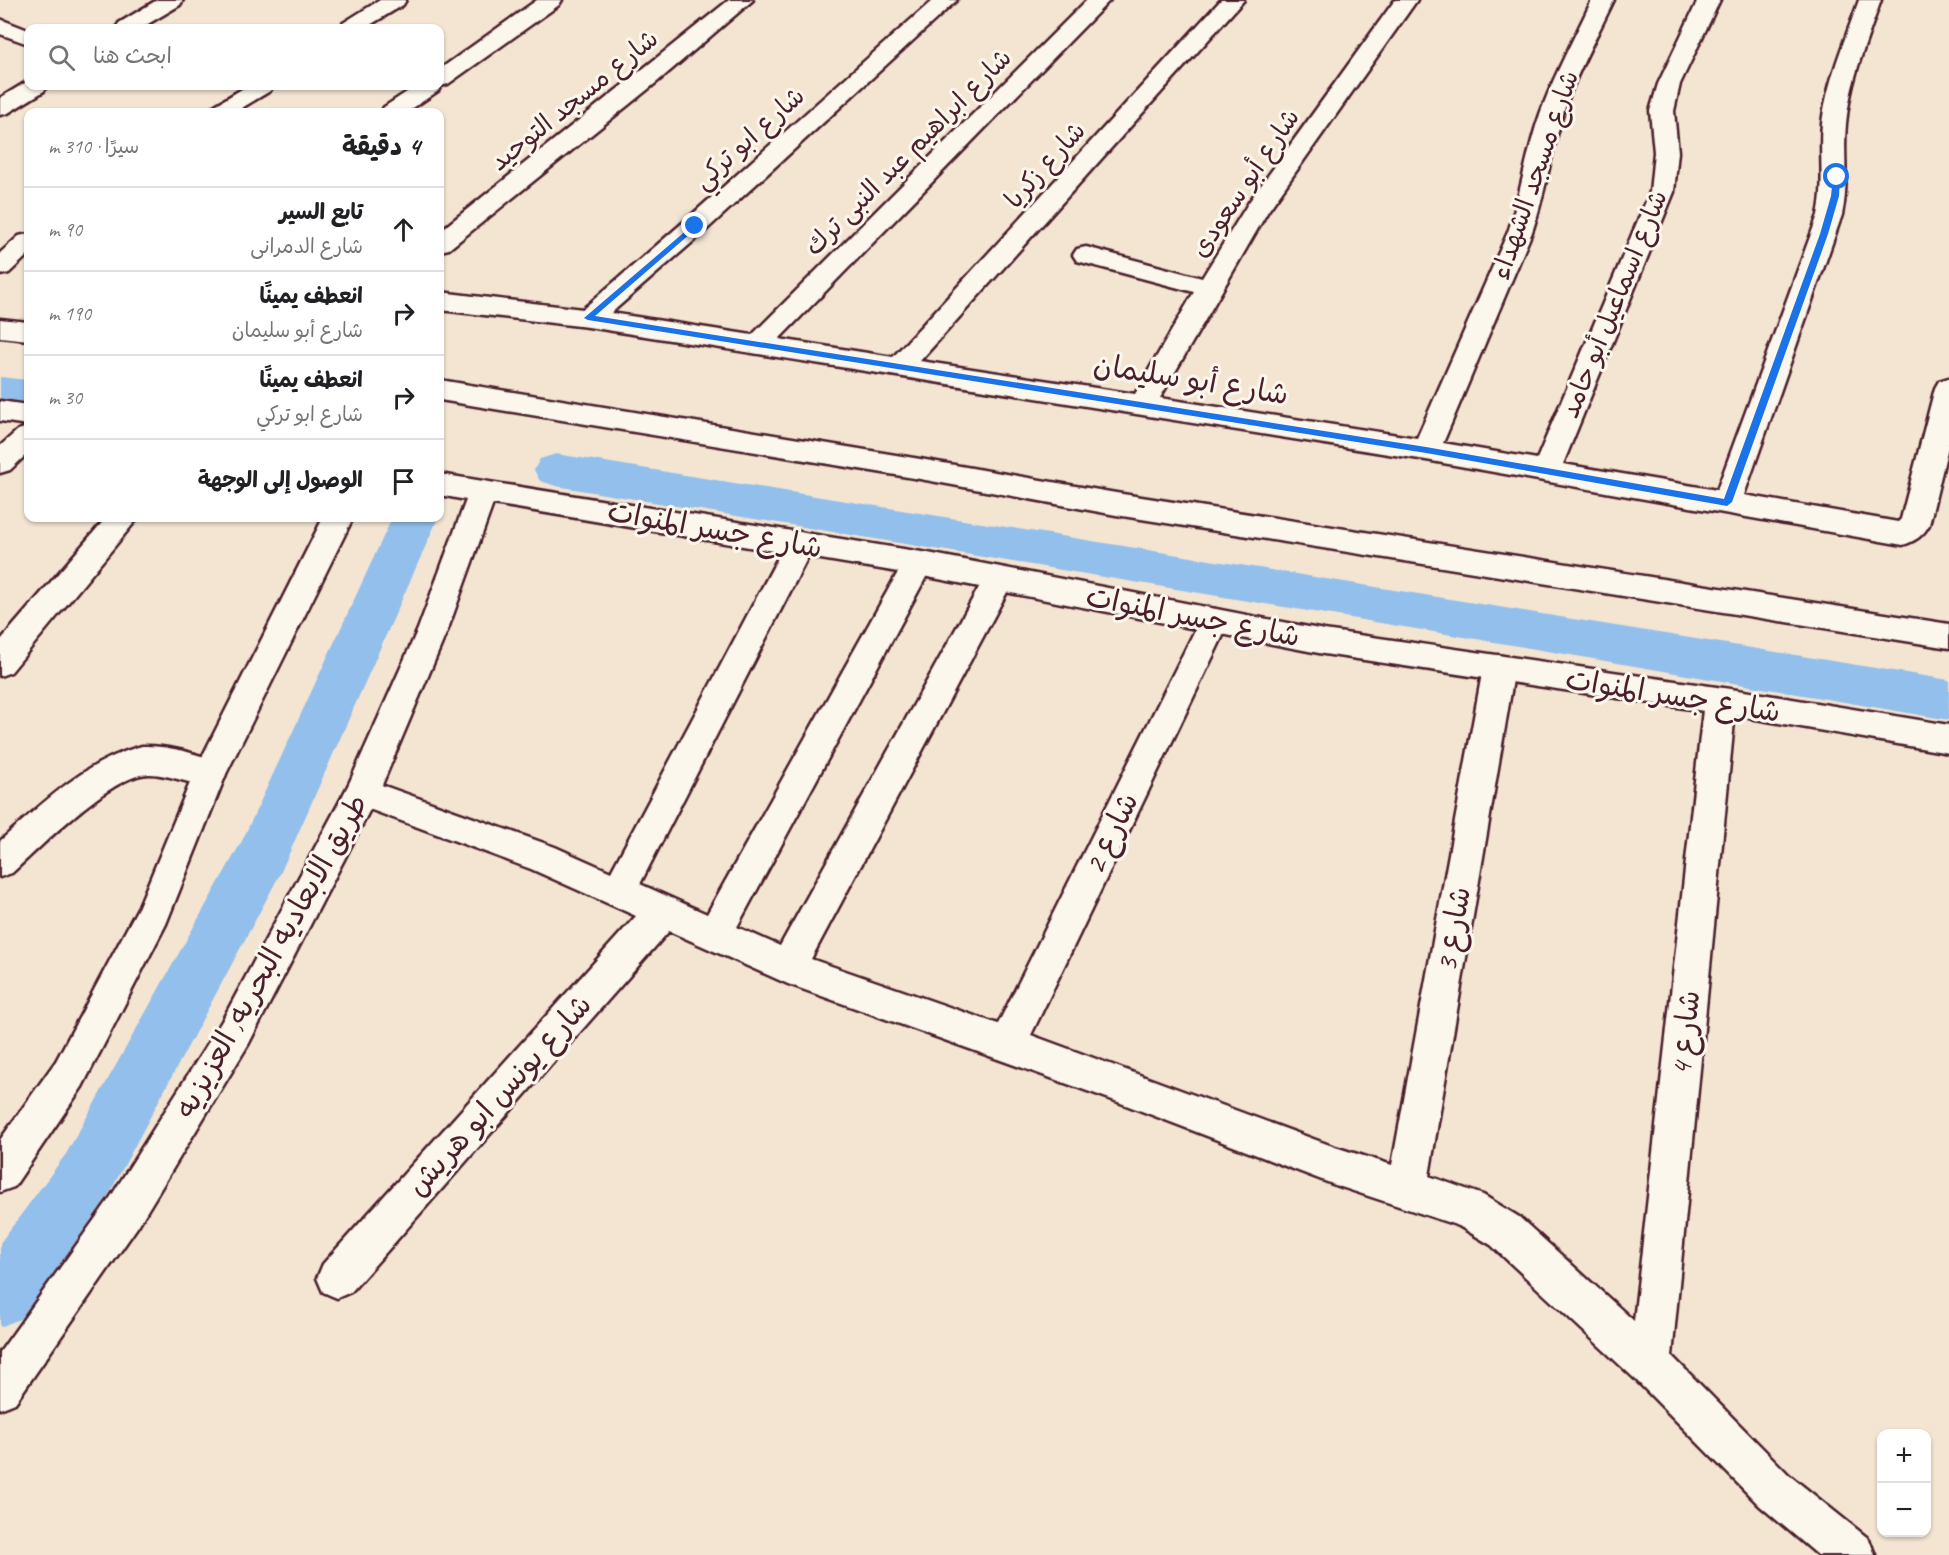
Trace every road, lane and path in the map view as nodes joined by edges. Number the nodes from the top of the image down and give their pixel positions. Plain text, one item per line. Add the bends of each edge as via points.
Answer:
1 (172, 0) edge
2 (395, 0) edge
3 (551, 0) edge
4 (742, 0) edge
5 (946, 0) edge
6 (1099, 0) edge
7 (1233, 0) edge
8 (1406, 0) edge
9 (1603, 0) edge
10 (1709, 0) edge
11 (1870, 0) edge
12 (133, 24) edge
13 (357, 24) edge
14 (0, 26) edge
15 (24, 36) edge
16 (444, 76) edge
17 (29, 90) edge
18 (256, 90) edge
19 (424, 90) edge
20 (0, 108) edge
21 (226, 108) edge
22 (398, 108) edge
23 (444, 240) edge
24 (24, 246) edge
25 (1086, 255) dead end
26 (0, 267) edge
27 (1209, 288) junction
28 (444, 301) edge
29 (588, 318) junction
30 (0, 328) edge
31 (24, 331) edge
32 (757, 345) junction
33 (899, 367) junction
34 (1949, 388) edge
35 (444, 391) edge
36 (1142, 405) junction
37 (0, 411) edge
38 (24, 414) edge
39 (24, 441) edge
40 (1426, 450) junction
41 (0, 463) edge
42 (1546, 471) junction
43 (444, 485) edge
44 (483, 492) junction
45 (1727, 502) junction
46 (120, 522) edge
47 (336, 522) edge
48 (800, 543) junction
49 (918, 564) junction
50 (999, 579) junction
51 (1215, 621) junction
52 (1949, 636) edge
53 (0, 663) edge
54 (1499, 668) junction
55 (1720, 701) junction
56 (1949, 739) edge
57 (210, 773) junction
58 (362, 792) junction
59 (0, 862) edge
60 (618, 892) junction
61 (662, 913) junction
62 (714, 934) junction
63 (788, 967) junction
64 (1007, 1045) junction
65 (0, 1173) edge
66 (1407, 1190) junction
67 (337, 1278) dead end
68 (1650, 1364) junction
69 (0, 1388) edge
70 (1853, 1555) edge

1 - 12 street
2 - 13 street
3 - 16 street
4 - 23 street, شارع مسجد التوحيد
5 - 29 street, شارع ابو تركي
6 - 32 street, شارع ابراهيم عبد النبى ترك
7 - 33 street, شارع زكريا
8 - 27 street, شارع أبو سعودى via 1258,208
9 - 40 street, شارع مسجد الشهداء via 1557,98 1520,232
10 - 42 street, شارع اسماعيل أبو حامد via 1669,84 1662,111 1666,152 1662,192
11 - 45 street via 1835,121 1837,177 1830,215
14 - 15 street
17 - 20 street
18 - 21 street
19 - 22 street
24 - 26 street
25 - 27 street
27 - 36 street, شارع أبو سعودى
28 - 29 street, شارع أبو سليمان
29 - 32 street, شارع أبو سليمان
30 - 31 street
32 - 33 street, شارع أبو سليمان
33 - 36 street, شارع أبو سليمان
34 - 45 street, شارع أبو سليمان via 1914,525 1904,534
35 - 52 street via 1116,504
36 - 40 street, شارع أبو سليمان
37 - 38 street
39 - 41 street
40 - 42 street, شارع أبو سليمان
42 - 45 street, شارع أبو سليمان
43 - 44 street, شارع جسر المنوات
44 - 48 street, شارع جسر المنوات
44 - 58 street, طريق الابعاديه البحريه, العزيزيه via 433,629
46 - 53 street
47 - 57 street
48 - 49 street, شارع جسر المنوات
48 - 60 street
49 - 50 street, شارع جسر المنوات
49 - 62 street
50 - 51 street, شارع جسر المنوات
50 - 63 street
51 - 54 street, شارع جسر المنوات
51 - 64 street, شارع 2
54 - 55 street, شارع جسر المنوات
54 - 66 street, شارع 3
55 - 56 street, شارع جسر المنوات
55 - 68 street, شارع 4
57 - 59 street via 160,761 131,761 99,777
57 - 65 street via 149,924 69,1074
58 - 60 street via 543,858
58 - 69 street, طريق الابعاديه البحريه, العزيزيه via 235,1033 124,1212
60 - 61 street
61 - 62 street
61 - 67 street, شارع يونس ابو هريش
62 - 63 street
63 - 64 street
64 - 66 street
66 - 68 street via 1469,1209 1505,1231
68 - 70 street via 1774,1490

